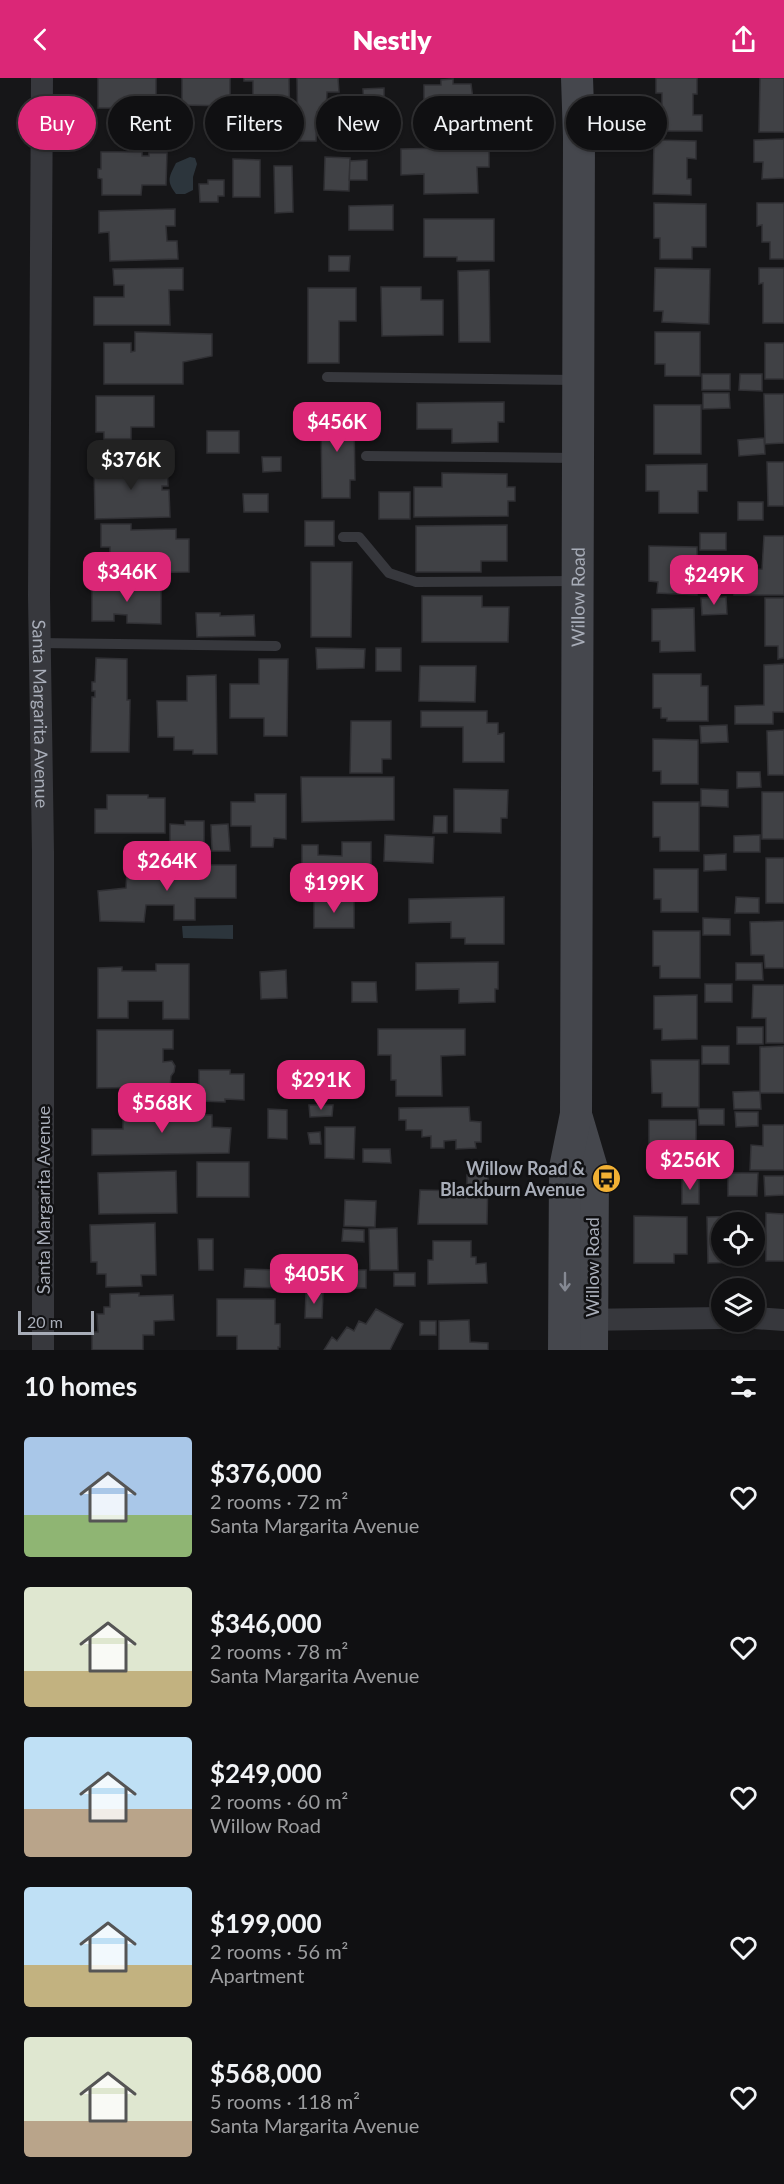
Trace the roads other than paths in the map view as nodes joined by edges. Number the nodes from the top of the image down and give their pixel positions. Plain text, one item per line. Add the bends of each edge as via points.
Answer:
1 (42, 78) edge
2 (577, 78) edge
3 (327, 377) dead end
4 (578, 380) junction
5 (366, 456) dead end
6 (577, 458) junction
7 (343, 537) dead end
8 (576, 581) junction
9 (39, 643) junction
10 (276, 646) dead end
11 (711, 1319) edge
12 (765, 1319) edge
13 (784, 1320) edge
14 (573, 1330) edge
15 (43, 1350) edge
16 (592, 1350) edge

1 - 9 street, Santa Margarita Avenue
2 - 4 main road, Willow Road
3 - 4 lane
4 - 6 main road, Willow Road
5 - 6 lane
6 - 8 main road, Willow Road
7 - 8 lane via 359,537 389,573 416,582
8 - 14 main road, Willow Road via 576,1114 565,1168
9 - 10 lane
9 - 15 street, Santa Margarita Avenue
11 - 14 street
12 - 13 street
14 - 16 main road, Willow Road

